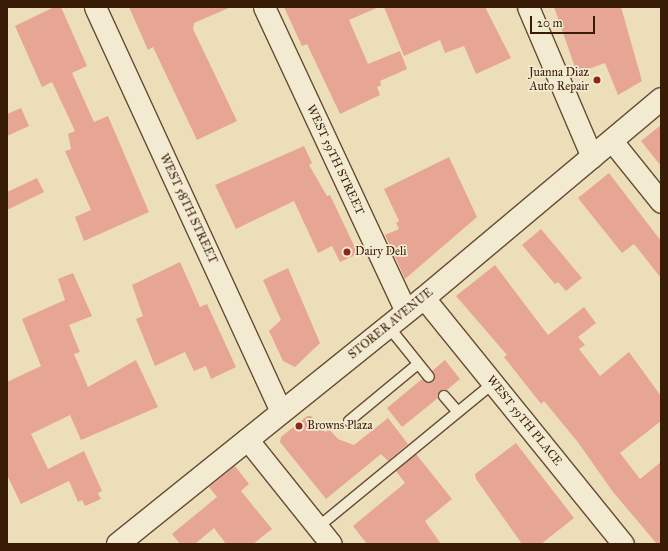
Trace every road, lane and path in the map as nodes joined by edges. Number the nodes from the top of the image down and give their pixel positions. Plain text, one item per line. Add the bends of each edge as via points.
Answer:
1 (95, 7) edge
2 (264, 7) edge
3 (528, 7) edge
4 (661, 99) edge
5 (612, 141) junction
6 (592, 157) junction
7 (661, 202) edge
8 (424, 298) junction
9 (406, 312) junction
10 (388, 326) junction
11 (418, 364) junction
12 (429, 377) dead end
13 (493, 383) junction
14 (444, 396) dead end
15 (281, 411) junction
16 (458, 412) junction
17 (349, 421) dead end
18 (247, 439) junction
19 (318, 527) junction
20 (118, 544) edge
21 (331, 544) edge
22 (623, 544) edge

1 - 15 street, WEST 58TH STREET
2 - 9 street, WEST 59TH STREET
3 - 6 street
4 - 5 street, STORER AVENUE
5 - 6 street, STORER AVENUE
5 - 7 street
6 - 8 street, STORER AVENUE
8 - 9 street, STORER AVENUE
8 - 13 street, WEST 59TH PLACE
9 - 10 street, STORER AVENUE
10 - 11 lane
10 - 15 street, STORER AVENUE
11 - 12 lane
11 - 17 lane
13 - 16 lane
13 - 22 street, WEST 59TH PLACE
14 - 16 lane
15 - 18 street, STORER AVENUE
16 - 19 lane
18 - 19 street
18 - 20 street, STORER AVENUE
19 - 21 street

